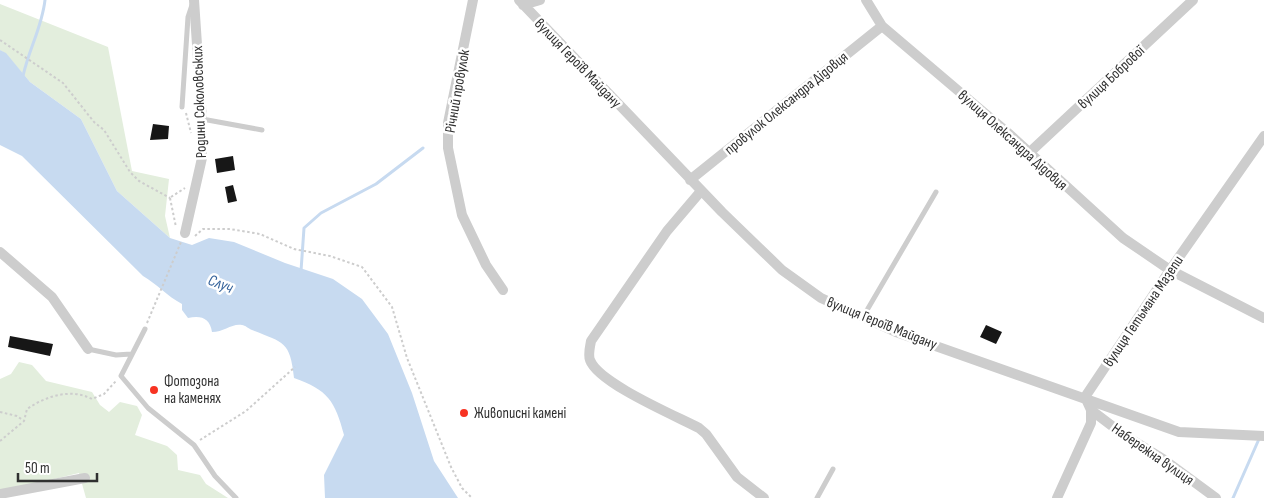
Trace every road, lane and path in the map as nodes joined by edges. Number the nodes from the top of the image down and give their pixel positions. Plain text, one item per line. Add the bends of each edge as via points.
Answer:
1 (194, 0) edge
2 (473, 0) edge
3 (540, 0) edge
4 (866, 0) edge
5 (1193, 0) edge
6 (521, 2) edge
7 (882, 26) junction
8 (0, 40) edge
9 (182, 107) joint
10 (202, 119) junction
11 (190, 127) dead end
12 (262, 130) dead end
13 (1264, 136) edge
14 (1029, 153) junction
15 (690, 180) junction
16 (182, 189) dead end
17 (701, 191) junction
18 (936, 192) dead end
19 (170, 198) junction
20 (184, 234) junction
21 (0, 252) edge
22 (1170, 270) junction
23 (503, 290) dead end
24 (862, 317) junction
25 (1264, 318) edge
26 (145, 329) joint
27 (88, 349) joint
28 (131, 354) junction
29 (295, 367) dead end
30 (120, 376) junction
31 (1085, 397) junction
32 (1091, 410) junction
33 (0, 412) edge
34 (24, 421) junction
35 (1264, 436) edge
36 (0, 441) edge
37 (194, 444) junction
38 (833, 469) dead end
39 (85, 478) dead end
40 (0, 494) edge
41 (236, 498) edge
42 (472, 498) edge
43 (764, 498) edge
44 (817, 498) edge
45 (1057, 498) edge
46 (1216, 498) edge

1 - 9 lane via 188,17
1 - 10 street, Родини Соколовських
2 - 23 street, Річний провулок via 448,123 448,148 462,215 486,265
3 - 6 street
4 - 7 street, вулиця Олександра Дідовця
5 - 14 street, вулиця Бобрової
6 - 15 street, вулиця Героїв Майдану
7 - 14 street, вулиця Олександра Дідовця
7 - 15 street, провулок Олександра Дідовця
8 - 19 path via 64,83 104,130 130,172 139,181
9 - 11 path
10 - 12 lane
10 - 20 street, Родини Соколовських via 202,158
13 - 22 street, вулиця Гетьмана Мазепи
14 - 22 street, вулиця Олександра Дідовця via 1123,238
15 - 17 street, вулиця Героїв Майдану
16 - 19 path
17 - 24 street, вулиця Героїв Майдану via 782,270 821,298
17 - 43 street via 667,231 591,341 589,359 610,382 699,428 737,476
18 - 24 lane
19 - 20 path
20 - 26 path
20 - 42 path via 203,229 245,231 362,268 392,307 407,358 451,467 462,488
21 - 27 street via 52,297
22 - 25 street, вулиця Олександра Дідовця
22 - 31 street, вулиця Гетьмана Мазепи
24 - 31 street, вулиця Героїв Майдану via 896,332
26 - 28 lane
27 - 28 lane via 116,355
28 - 30 lane
29 - 37 path via 246,411
30 - 34 path via 104,394 92,399 79,393 44,398 26,409
30 - 37 lane via 148,408
31 - 32 street
31 - 35 street, вулиця Героїв Майдану via 1180,432
32 - 45 street via 1091,423
32 - 46 street, Набережна вулиця
33 - 34 path
34 - 36 path
37 - 41 lane via 215,476
38 - 44 lane
39 - 40 street

